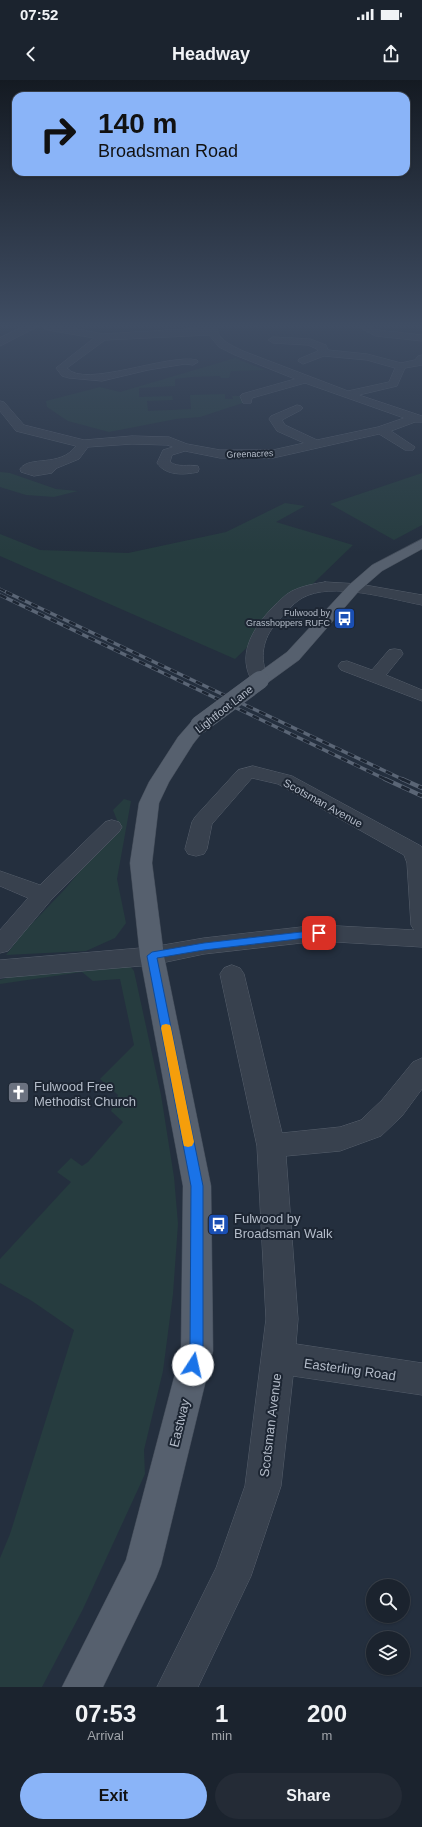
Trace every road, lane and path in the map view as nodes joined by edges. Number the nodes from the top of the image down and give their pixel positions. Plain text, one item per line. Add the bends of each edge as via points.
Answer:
1 (368, 402) edge
2 (0, 404) edge
3 (297, 408) dead end
4 (418, 419) edge
5 (20, 428) junction
6 (7, 430) dead end
7 (381, 430) junction
8 (84, 444) junction
9 (317, 445) junction
10 (184, 447) junction
11 (409, 447) dead end
12 (52, 465) dead end
13 (193, 469) dead end
14 (422, 543) edge
15 (354, 588) junction
16 (422, 600) edge
17 (395, 654) dead end
18 (347, 666) dead end
19 (375, 677) junction
20 (260, 680) junction
21 (422, 696) edge
22 (112, 827) dead end
23 (196, 849) dead end
24 (0, 878) edge
25 (43, 895) junction
26 (422, 925) edge
27 (422, 939) edge
28 (0, 945) edge
29 (152, 956) junction
30 (0, 969) edge
31 (232, 974) dead end
32 (422, 1071) edge
33 (271, 1146) junction
34 (278, 1358) junction
35 (422, 1379) edge
36 (82, 1687) edge
37 (177, 1687) edge

1 - 4 street
2 - 5 street
3 - 9 street via 275,419 281,428
4 - 7 street, Greenacres
5 - 6 street, Greenacres
5 - 8 street, Greenacres
7 - 9 street, Greenacres
7 - 11 street
8 - 10 street, Greenacres via 132,440 169,441
8 - 12 street via 75,456
9 - 10 street, Greenacres via 273,454 220,454
10 - 13 street via 167,453 163,463 174,470
14 - 15 main road, Lightfoot Lane via 377,568
15 - 16 street
15 - 20 main road, Lightfoot Lane via 293,656
15 - 20 street via 323,587 299,593 285,604 265,626 255,646 253,658
17 - 19 street
18 - 19 street
19 - 21 street
20 - 29 main road, Lightfoot Lane, bridge via 199,725 185,741 149,803 141,863
22 - 25 street
23 - 26 street, Scotsman Avenue via 202,822 245,774 253,772 285,780 413,851 418,863
24 - 25 street
25 - 28 street
27 - 29 street via 319,933 218,944
29 - 30 street
29 - 36 main road, Eastway via 197,1186 197,1351 143,1565
31 - 33 street, Scotsman Avenue
32 - 33 street via 392,1108 371,1128 340,1139
33 - 34 street, Scotsman Avenue via 282,1318
34 - 35 street, Easterling Road
34 - 37 street, Scotsman Avenue via 263,1486 232,1576

